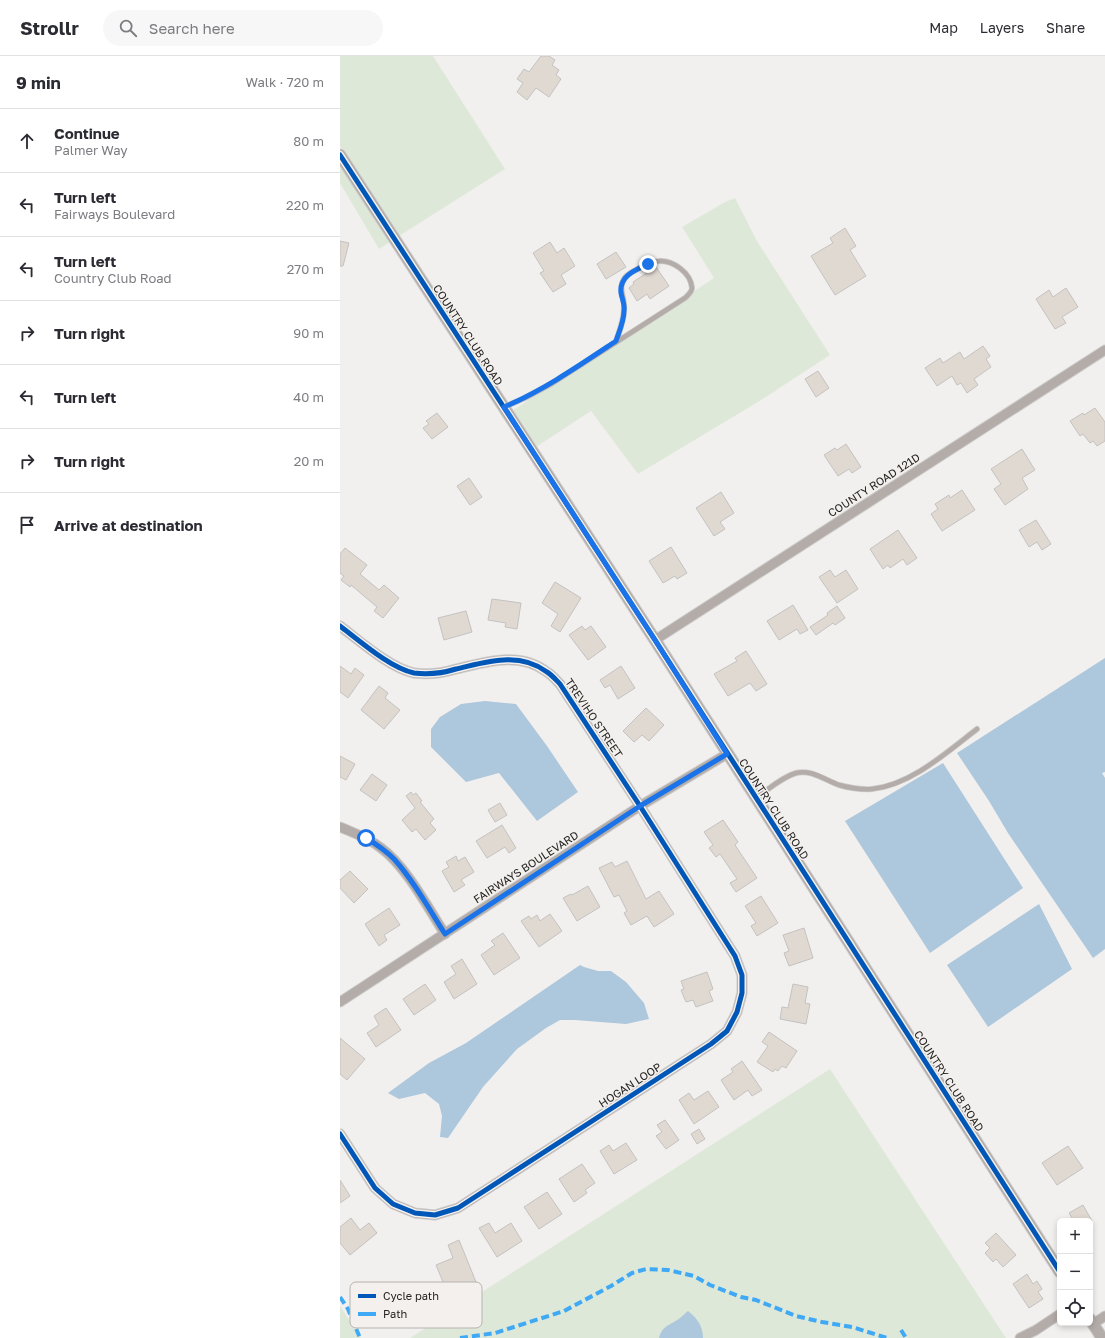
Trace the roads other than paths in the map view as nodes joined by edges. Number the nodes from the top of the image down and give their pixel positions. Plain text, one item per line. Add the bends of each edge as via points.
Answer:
1 (340, 156) edge
2 (616, 341) junction
3 (1105, 350) edge
4 (504, 407) junction
5 (340, 626) edge
6 (655, 640) junction
7 (977, 729) dead end
8 (727, 754) junction
9 (755, 798) junction
10 (640, 806) junction
11 (340, 827) edge
12 (445, 934) junction
13 (340, 1002) edge
14 (340, 1134) edge
15 (1057, 1267) edge
16 (1057, 1316) edge
17 (1105, 1316) edge
18 (1093, 1321) edge
19 (1093, 1323) edge
20 (1020, 1338) edge
21 (1102, 1338) edge

1 - 4 street, COUNTRY CLUB ROAD
2 - 2 lane via 690,293 690,281 679,267 659,261 625,276 621,286 624,312
2 - 4 lane via 551,384
3 - 6 street, COUNTY ROAD 121D
4 - 6 street, COUNTRY CLUB ROAD
5 - 10 street, TREVIHO STREET via 387,660 414,673 446,672 508,659 524,661 548,672 560,684
6 - 8 street, COUNTRY CLUB ROAD
7 - 9 lane via 930,766 887,786 854,789 805,771 790,775
8 - 9 street, COUNTRY CLUB ROAD
8 - 10 street, FAIRWAYS BOULEVARD
9 - 15 street, COUNTRY CLUB ROAD
10 - 12 street, FAIRWAYS BOULEVARD
10 - 14 street, HOGAN LOOP via 735,956 742,975 742,993 738,1012 727,1031 711,1044 458,1208 436,1215 415,1213 393,1204 375,1188
11 - 12 street via 366,838 394,859
12 - 13 street, FAIRWAYS BOULEVARD
16 - 20 street
17 - 18 street
19 - 21 street

